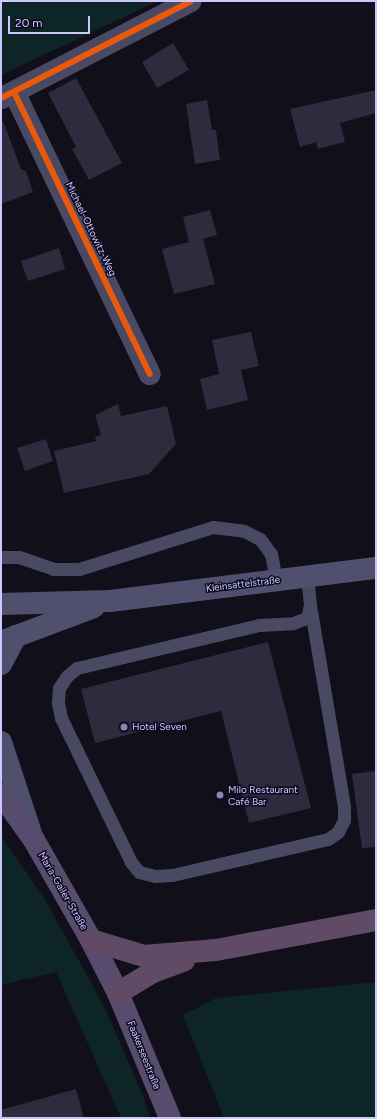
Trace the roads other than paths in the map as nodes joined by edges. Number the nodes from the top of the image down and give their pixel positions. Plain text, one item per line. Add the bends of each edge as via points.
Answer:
1 (191, 1) edge
2 (8, 95) edge
3 (150, 374) dead end
4 (1, 557) edge
5 (376, 568) edge
6 (307, 576) junction
7 (276, 580) junction
8 (110, 601) junction
9 (1, 604) edge
10 (310, 605) junction
11 (8, 639) edge
12 (1, 664) edge
13 (1, 742) edge
14 (1, 794) edge
15 (34, 840) junction
16 (376, 920) edge
17 (91, 940) junction
18 (216, 950) junction
19 (118, 993) junction
20 (170, 1118) edge

1 - 2 street
2 - 3 street, Michael-Ottowitz-Weg
4 - 7 lane via 19,557 53,569 79,569 212,527 244,531 260,539 271,554
5 - 6 main road, Kleinsattelstraße
6 - 7 main road, Kleinsattelstraße
6 - 10 lane
7 - 8 main road, Kleinsattelstraße
8 - 9 main road, Kleinsattelstraße
8 - 11 main road, Kleinsattelstraße
10 - 10 lane via 307,618 293,623 259,625 77,668 67,676 59,688 61,718 131,862 139,872 155,876 172,875 328,839 338,832 344,820 344,806
11 - 12 main road
13 - 15 main road
14 - 15 main road, Maria-Gailer-Straße
15 - 17 main road, Maria-Gailer-Straße
16 - 18 highway
17 - 18 highway via 144,956
17 - 19 main road, Maria-Gailer-Straße
18 - 19 highway via 153,972
19 - 20 main road, Faakerseestraße

